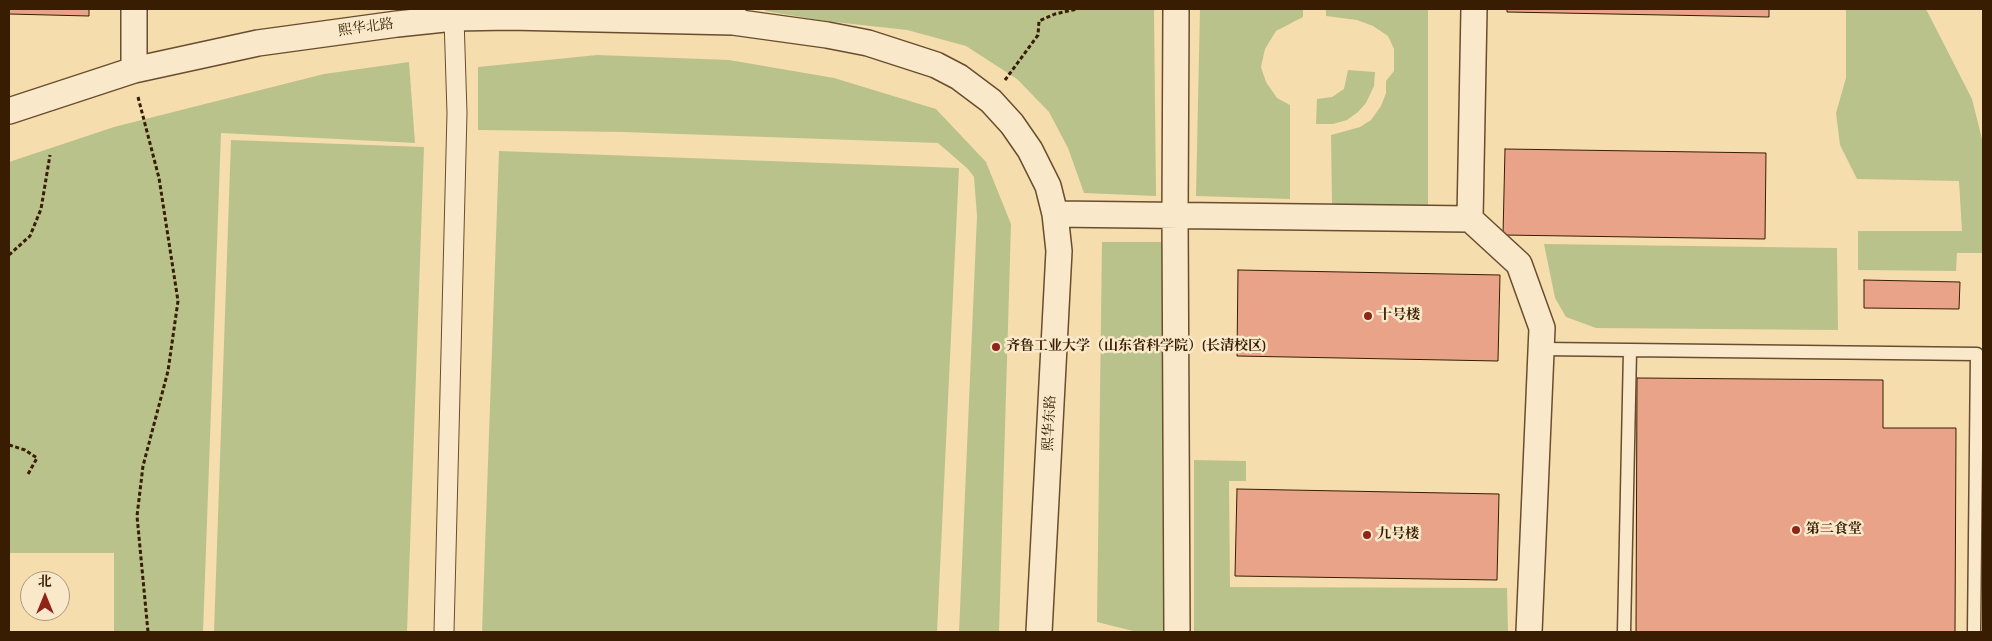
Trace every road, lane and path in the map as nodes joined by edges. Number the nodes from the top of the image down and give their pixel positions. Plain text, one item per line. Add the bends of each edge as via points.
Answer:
1 (134, 9) edge
2 (1077, 9) edge
3 (1176, 9) edge
4 (1474, 9) edge
5 (733, 15) edge
6 (397, 16) edge
7 (454, 18) junction
8 (134, 70) junction
9 (991, 101) junction
10 (9, 111) edge
11 (50, 155) dead end
12 (1055, 214) junction
13 (1175, 216) junction
14 (1470, 219) junction
15 (9, 255) edge
16 (1542, 349) junction
17 (1630, 351) junction
18 (9, 445) edge
19 (27, 476) dead end
20 (148, 632) edge
21 (444, 632) edge
22 (1038, 632) edge
23 (1177, 632) edge
24 (1529, 632) edge
25 (1624, 632) edge
26 (1974, 632) edge

1 - 8 street
2 - 9 path via 1039,21 1038,34
3 - 13 street
4 - 14 street
5 - 7 street, 熙华北路
5 - 9 street, 熙华北路 via 906,54 959,77
6 - 7 street, 熙华北路
6 - 8 street, 熙华北路
7 - 21 street via 457,113
8 - 10 street, 熙华北路
8 - 20 path via 139,105 159,178 178,301 168,371 143,466 138,516
9 - 12 street, 熙华东路 via 1030,150 1048,186
11 - 15 path via 41,209 30,236
12 - 13 street
12 - 22 street, 熙华东路 via 1059,251
13 - 14 street
13 - 23 street
14 - 16 street via 1519,264 1542,328
16 - 17 lane
16 - 24 street
17 - 25 lane
17 - 26 lane via 1977,354
18 - 19 path via 36,458

